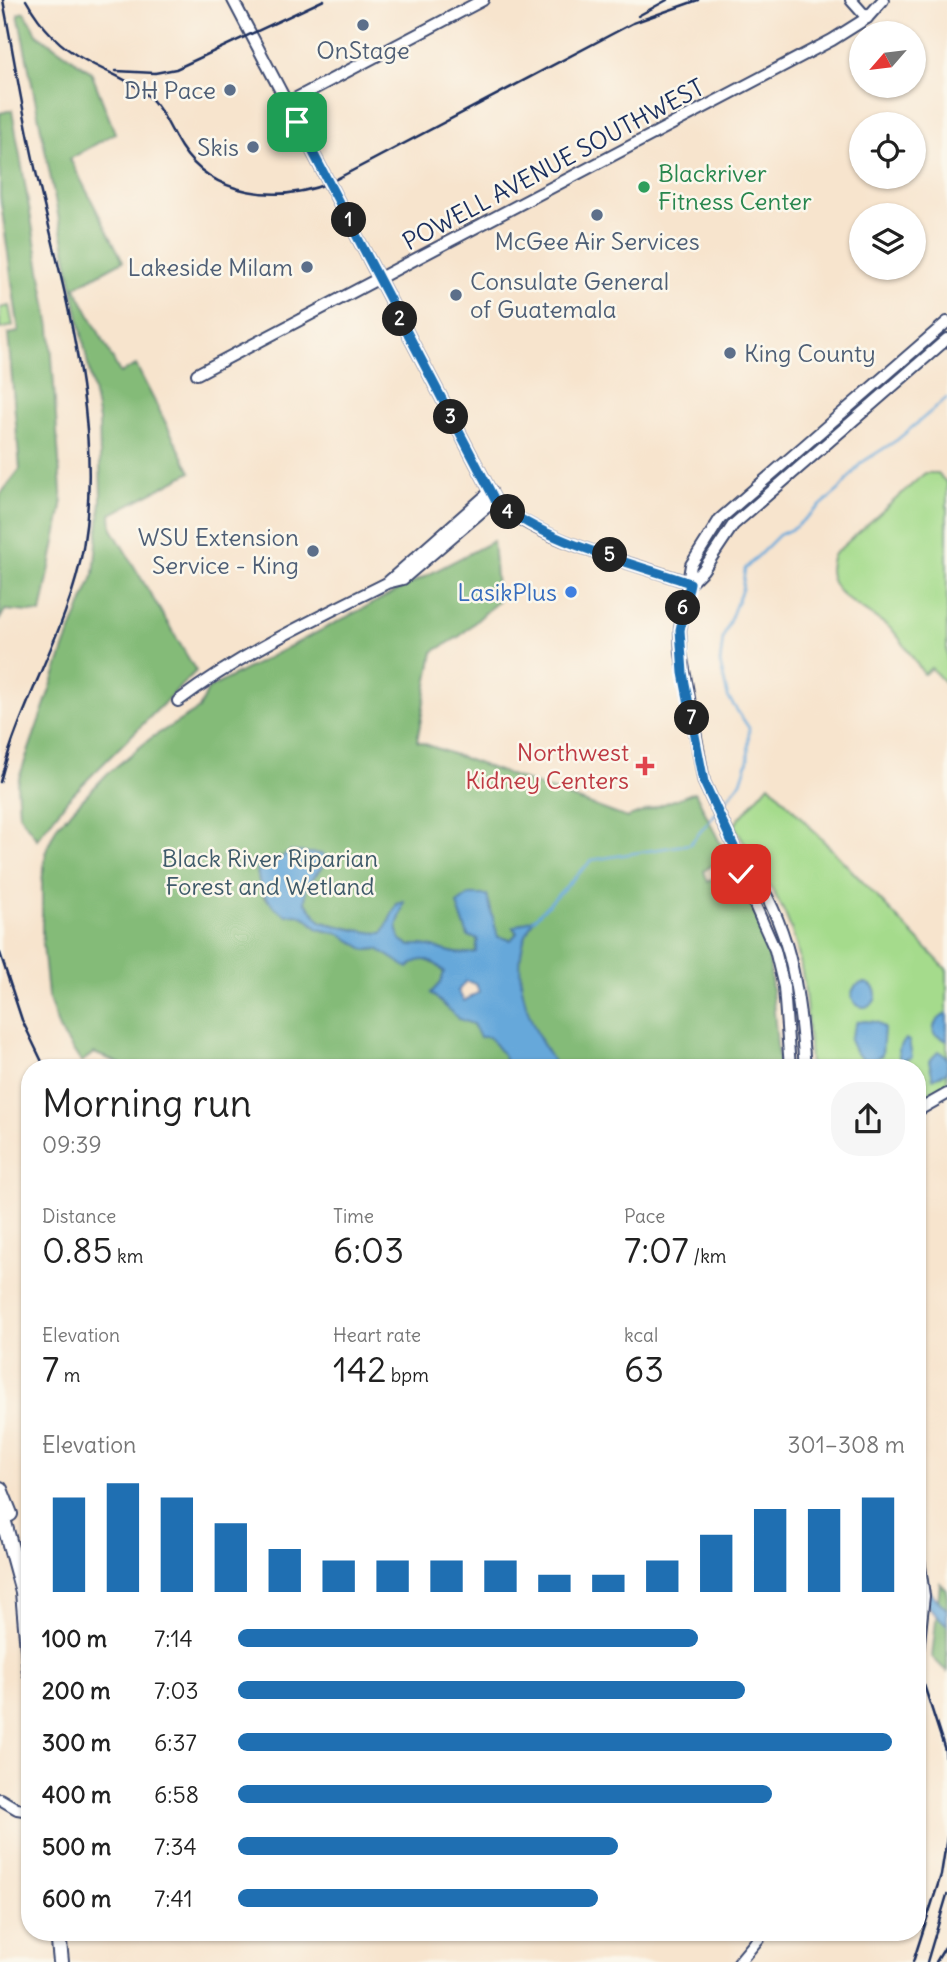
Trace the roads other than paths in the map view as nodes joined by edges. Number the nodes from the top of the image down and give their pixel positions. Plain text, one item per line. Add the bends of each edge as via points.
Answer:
1 (233, 0) edge
2 (483, 0) edge
3 (851, 0) edge
4 (883, 0) edge
5 (867, 18) junction
6 (287, 103) junction
7 (380, 278) junction
8 (945, 325) edge
9 (947, 339) edge
10 (197, 374) dead end
11 (838, 416) junction
12 (779, 484) junction
13 (493, 496) junction
14 (690, 583) junction
15 (178, 701) dead end
16 (737, 853) junction
17 (789, 1059) edge
18 (804, 1059) edge
19 (947, 1094) edge
20 (926, 1106) edge
21 (0, 1489) edge
22 (0, 1508) edge
23 (21, 1558) edge
24 (21, 1585) edge
25 (0, 1800) edge
26 (21, 1810) edge
27 (59, 1941) edge
28 (756, 1941) edge
29 (61, 1962) edge
30 (739, 1962) edge

1 - 6 street
2 - 6 street
3 - 5 street
4 - 5 street, POWELL AVENUE SOUTHWEST
5 - 7 street, POWELL AVENUE SOUTHWEST
6 - 7 street
7 - 10 street, POWELL AVENUE SOUTHWEST
7 - 13 street
8 - 11 street
9 - 12 street
11 - 12 street via 831,432 785,472
11 - 14 street via 720,519 691,565
12 - 14 street via 733,524 704,570
13 - 14 street via 509,513 540,531
13 - 15 street via 403,579 278,638
14 - 16 street via 683,607 681,653 709,799
16 - 17 street via 741,874 779,967
16 - 18 street via 751,870 791,955
19 - 20 street
21 - 23 main road
22 - 24 main road
25 - 26 street
27 - 29 main road
28 - 30 street

